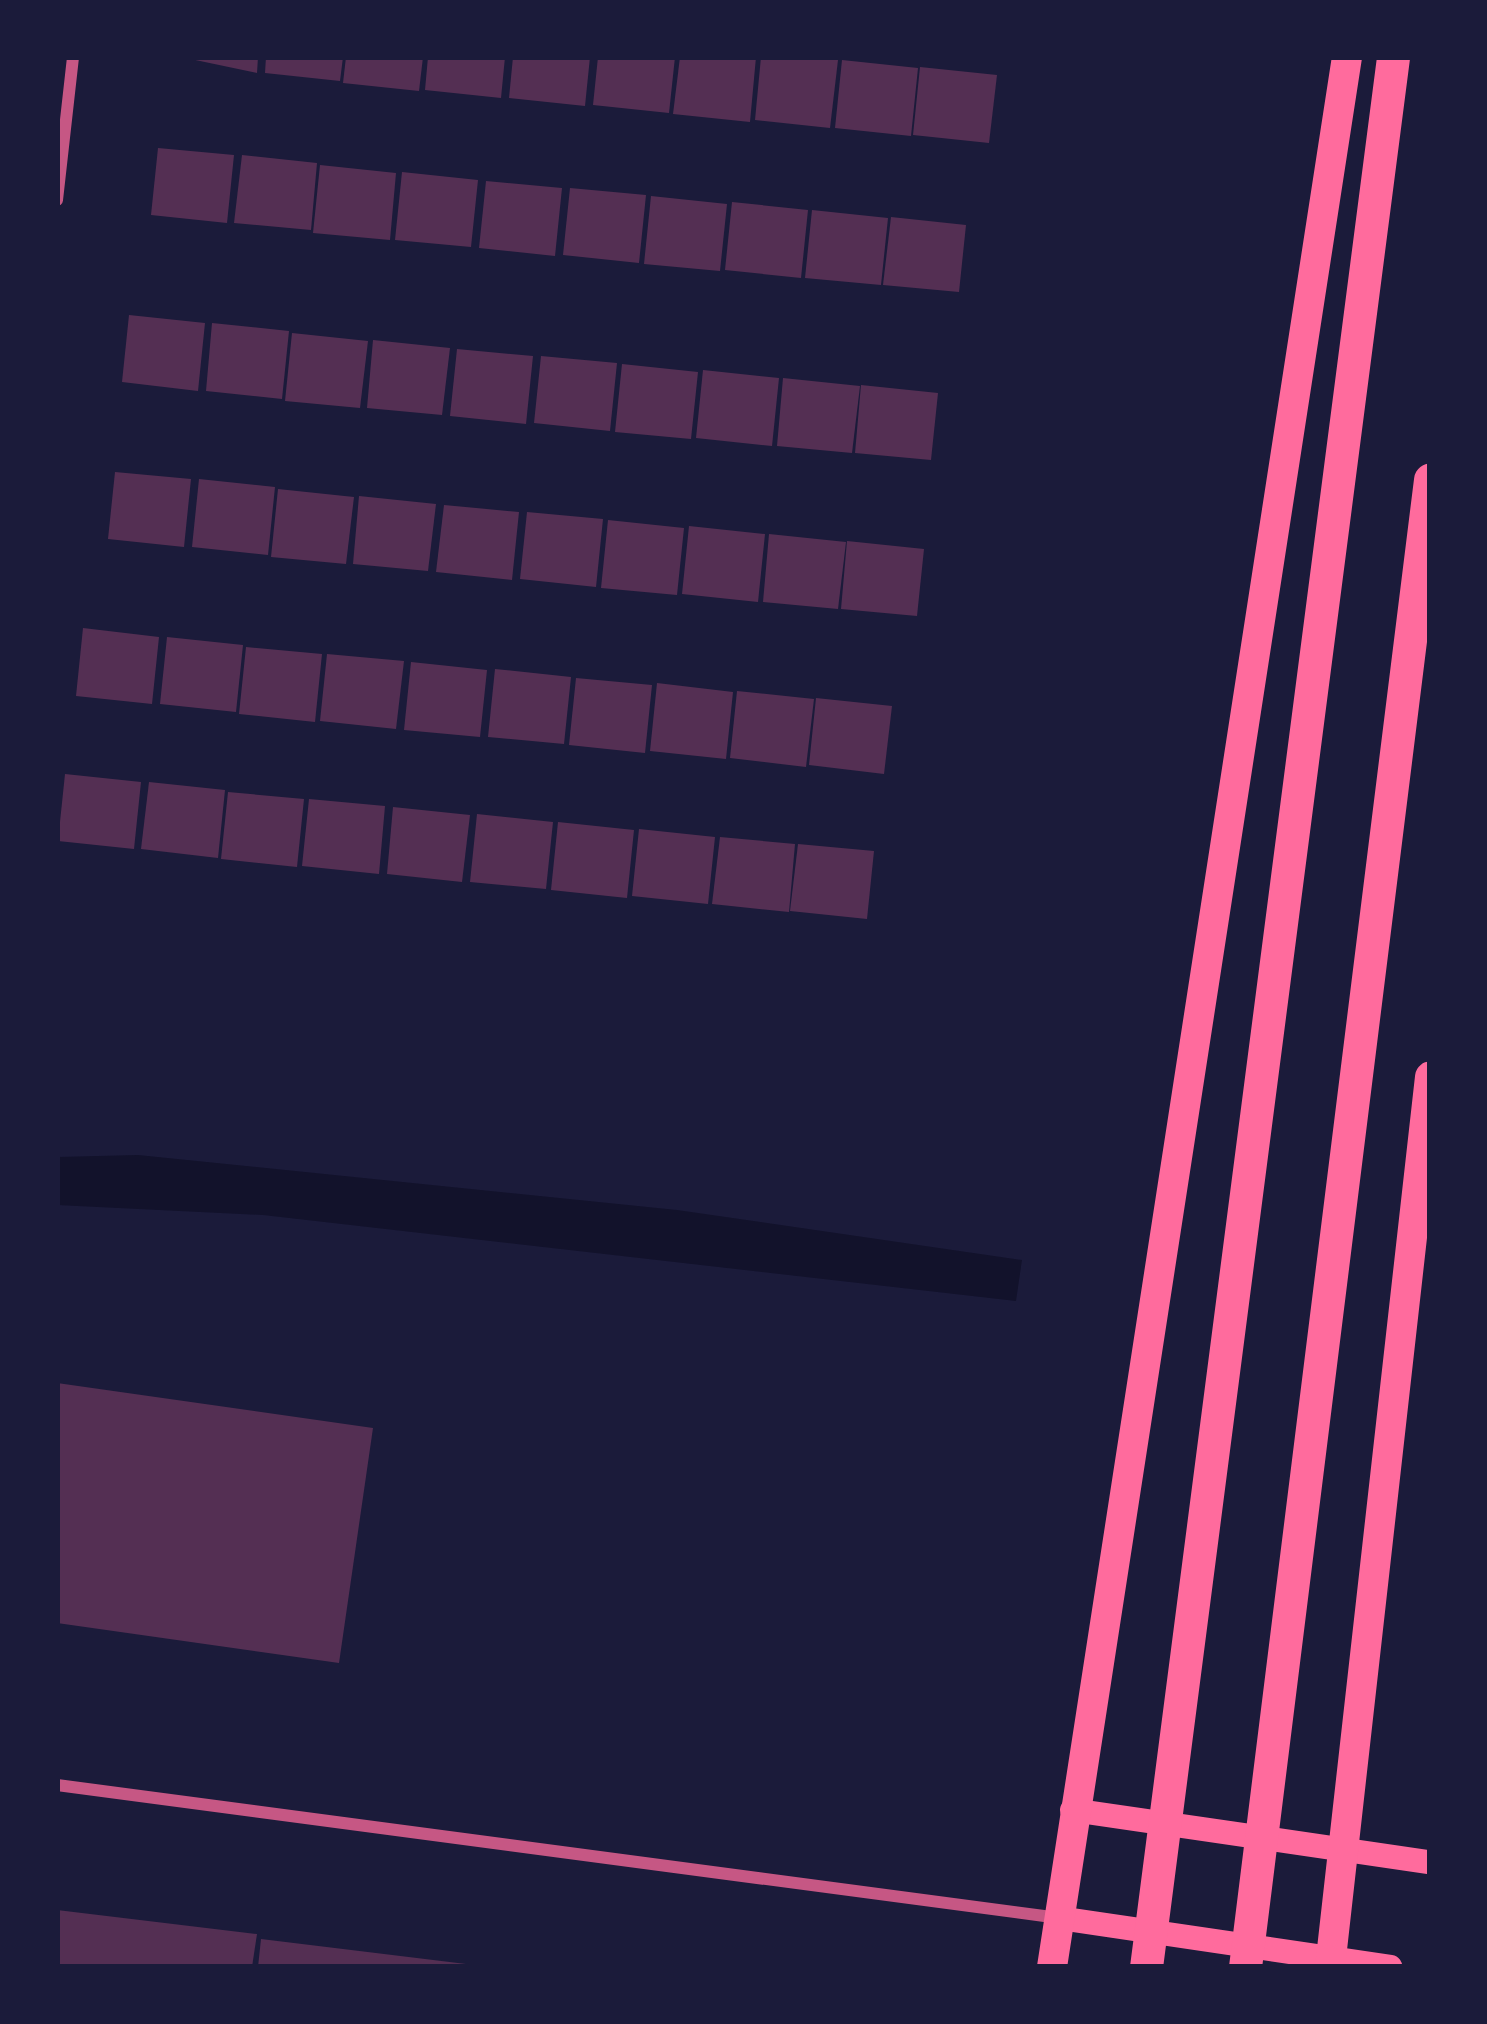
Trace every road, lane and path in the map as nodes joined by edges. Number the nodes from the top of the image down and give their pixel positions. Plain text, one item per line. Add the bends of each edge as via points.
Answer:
1 (74, 57) edge
2 (1347, 57) edge
3 (1393, 57) edge
4 (57, 200) edge
5 (1430, 479) edge
6 (1430, 1077) edge
7 (57, 1785) edge
8 (1072, 1810) junction
9 (1346, 1848) junction
10 (1430, 1862) edge
11 (1058, 1918) junction
12 (1330, 1962) edge
13 (1052, 1967) edge
14 (1146, 1967) edge
15 (1245, 1967) edge
16 (1390, 1967) edge

1 - 4 street
2 - 8 main road
3 - 14 highway
5 - 15 highway
6 - 9 main road
7 - 11 street
8 - 9 main road
8 - 11 main road
9 - 10 main road
9 - 12 main road
11 - 12 main road
11 - 13 main road
12 - 16 main road

